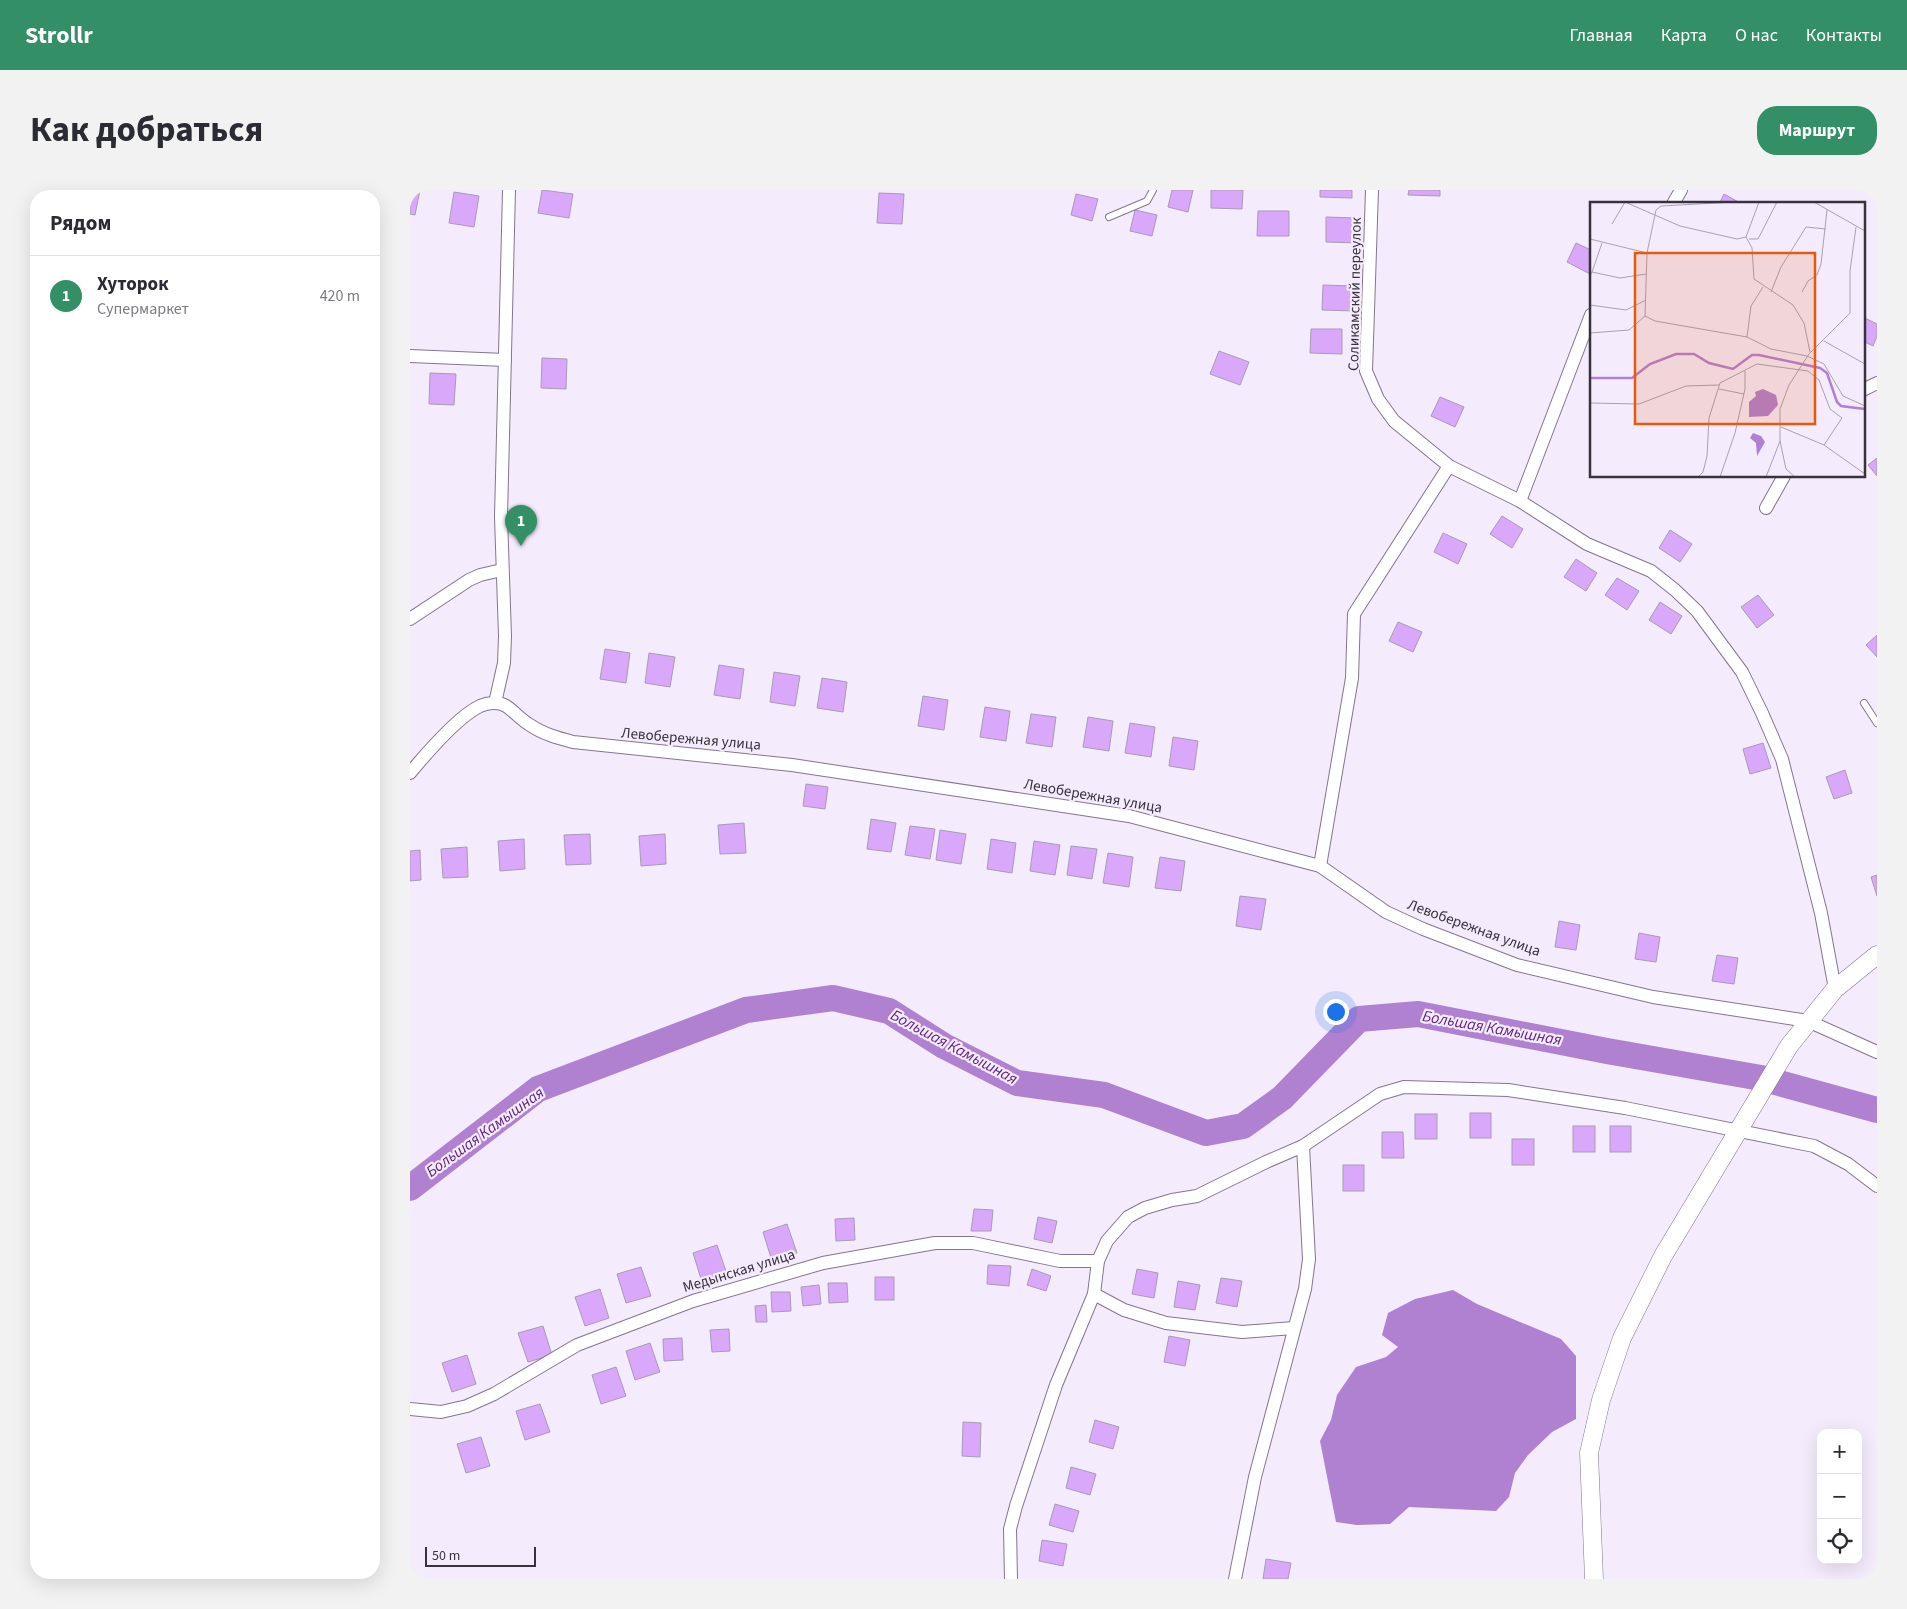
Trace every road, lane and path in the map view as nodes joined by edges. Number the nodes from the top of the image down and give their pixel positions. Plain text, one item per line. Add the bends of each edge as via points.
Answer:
1 (508, 190) edge
2 (1153, 190) edge
3 (1372, 190) edge
4 (1681, 190) edge
5 (1674, 202) edge
6 (1109, 217) dead end
7 (1590, 318) edge
8 (410, 356) edge
9 (505, 360) junction
10 (1877, 383) edge
11 (1864, 390) edge
12 (1449, 466) junction
13 (1783, 478) edge
14 (1520, 501) junction
15 (1766, 508) dead end
16 (502, 570) junction
17 (410, 619) edge
18 (495, 703) junction
19 (1864, 703) dead end
20 (1877, 722) edge
21 (410, 773) edge
22 (1320, 866) junction
23 (1877, 955) edge
24 (1835, 989) junction
25 (1808, 1020) junction
26 (1877, 1052) edge
27 (1738, 1130) junction
28 (1303, 1146) junction
29 (1877, 1186) edge
30 (1098, 1261) junction
31 (1094, 1294) junction
32 (1294, 1328) junction
33 (410, 1409) edge
34 (1010, 1579) edge
35 (1235, 1579) edge
36 (1594, 1579) edge

1 - 9 street
2 - 6 lane via 1147,202
3 - 12 street, Соликамский переулок via 1366,371 1378,399 1394,421
4 - 5 street
7 - 14 street
8 - 9 street
9 - 16 street
10 - 11 street
12 - 14 street, Соликамский переулок
12 - 22 street via 1354,614 1352,678
13 - 15 street
14 - 24 street, Соликамский переулок via 1587,544 1651,571 1697,611 1742,672 1782,759 1821,913
16 - 17 street via 469,580
16 - 18 street via 504,663
18 - 21 street via 470,712
18 - 22 street, Левобережная улица via 505,705 528,725 573,742 792,765 1129,816
19 - 20 lane
22 - 25 street, Левобережная улица via 1386,912 1517,965 1653,997
23 - 24 street
24 - 25 street
25 - 26 street, Левобережная улица
25 - 27 street via 1788,1046
27 - 28 street via 1508,1090 1404,1087 1380,1094
27 - 29 street via 1814,1146 1848,1164
27 - 36 street via 1663,1256 1622,1338 1601,1400 1589,1453
28 - 30 street via 1197,1196 1145,1208 1128,1217 1107,1241
28 - 32 street via 1309,1259
30 - 31 street
30 - 33 street, Медынская улица via 1060,1261 972,1243 935,1243 823,1263 693,1301 577,1345 494,1394 466,1406 441,1412
31 - 32 street via 1124,1310 1166,1323 1242,1332
31 - 34 street via 1056,1386 1016,1506 1010,1529
32 - 35 street via 1255,1477

